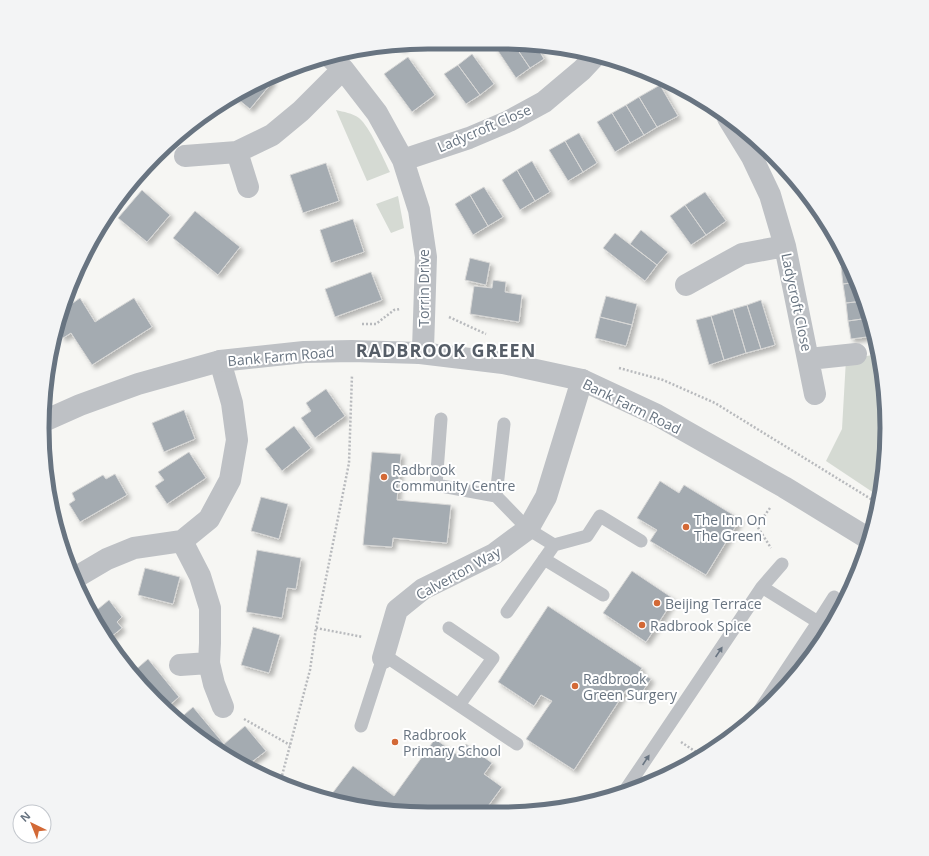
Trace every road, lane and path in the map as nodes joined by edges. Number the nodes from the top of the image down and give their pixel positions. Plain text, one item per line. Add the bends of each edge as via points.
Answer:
1 (591, 60) edge
2 (337, 63) edge
3 (735, 130) edge
4 (237, 152) junction
5 (185, 156) dead end
6 (403, 160) junction
7 (248, 187) dead end
8 (785, 246) junction
9 (686, 285) dead end
10 (420, 353) junction
11 (856, 354) dead end
12 (809, 359) junction
13 (220, 361) junction
14 (352, 374) dead end
15 (582, 380) junction
16 (815, 394) dead end
17 (49, 419) edge
18 (441, 419) dead end
19 (504, 424) dead end
20 (496, 496) junction
21 (764, 517) dead end
22 (757, 526) dead end
23 (528, 528) junction
24 (864, 536) edge
25 (182, 541) junction
26 (641, 541) dead end
27 (554, 545) junction
28 (544, 560) junction
29 (782, 564) dead end
30 (79, 575) edge
31 (762, 587) junction
32 (603, 595) dead end
33 (834, 597) dead end
34 (507, 612) dead end
35 (824, 626) edge
36 (316, 628) junction
37 (449, 628) dead end
38 (383, 656) junction
39 (209, 663) junction
40 (180, 665) dead end
41 (779, 686) edge
42 (460, 706) junction
43 (223, 707) joint
44 (361, 726) dead end
45 (665, 732) junction
46 (517, 744) dead end
47 (290, 746) junction
48 (696, 752) edge
49 (281, 777) edge
50 (629, 785) edge

1 - 6 street, Ladycroft Close via 544,102 509,121 469,138
2 - 4 street via 301,111 272,135
2 - 6 street, Torrin Drive via 377,114
3 - 8 street, Ladycroft Close via 770,195
4 - 5 street
4 - 7 street
6 - 10 street, Torrin Drive via 419,210 426,257 423,349
8 - 9 street, Ladycroft Close via 742,254
8 - 12 street, Ladycroft Close
10 - 13 street, Bank Farm Road via 304,352
10 - 15 street, Bank Farm Road via 503,363
11 - 12 street, Ladycroft Close
12 - 16 street, Ladycroft Close
13 - 17 street, Bank Farm Road via 138,384
13 - 25 street via 232,403 237,440 230,480 209,519
14 - 36 path via 349,463
15 - 23 street, Calverton Way via 546,496
15 - 24 street, Bank Farm Road via 658,415
18 - 20 lane via 436,485
19 - 20 lane
20 - 23 lane
21 - 22 path
23 - 27 lane
23 - 38 street, Calverton Way via 494,554 423,589 397,610
25 - 30 street via 134,548 107,559
25 - 39 street via 200,576 210,608
26 - 27 lane via 600,516 587,536
27 - 28 lane
28 - 32 lane
28 - 34 lane
29 - 31 lane
31 - 35 lane
45 -> 31 lane
33 - 35 lane
35 - 41 lane
36 - 38 path via 363,637
36 - 47 path via 310,670
37 - 42 lane via 493,658
38 - 42 lane
38 - 44 lane
39 - 40 street
39 - 43 street
42 - 46 lane
43 - 47 path
45 - 48 path
50 -> 45 lane
47 - 49 path

